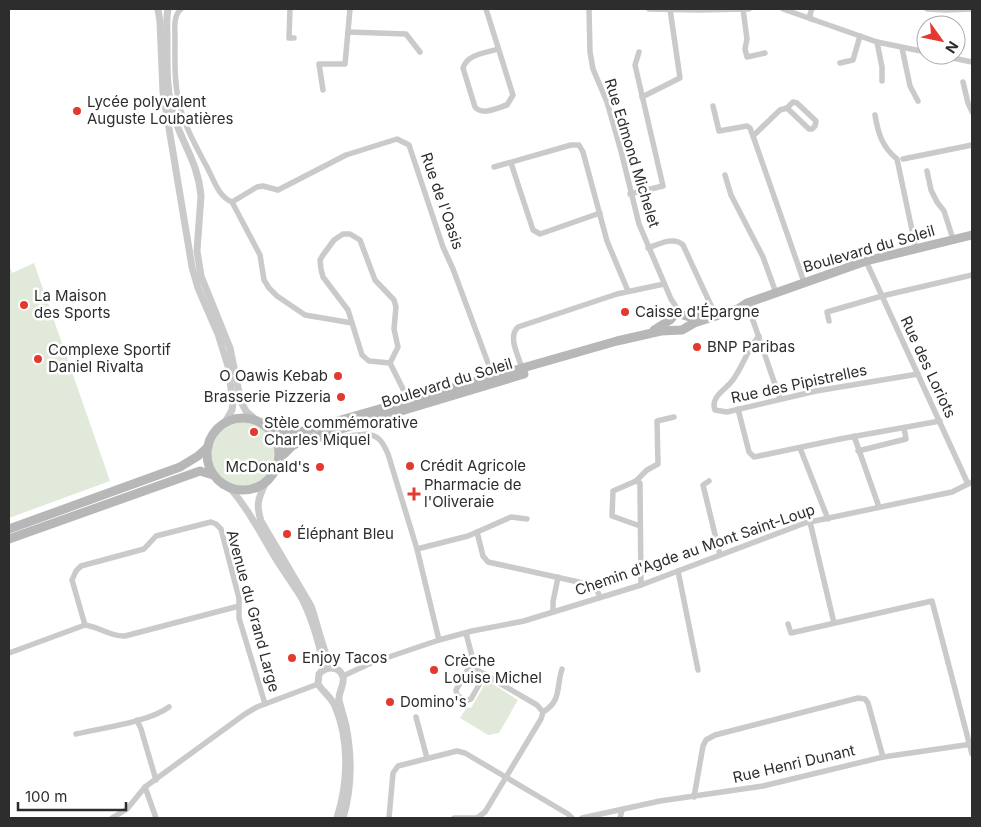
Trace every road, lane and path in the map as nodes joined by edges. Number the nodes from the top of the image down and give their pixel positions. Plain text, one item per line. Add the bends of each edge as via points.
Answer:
1 (158, 9) edge
2 (168, 9) edge
3 (181, 9) edge
4 (290, 9) edge
5 (350, 9) edge
6 (486, 9) edge
7 (589, 9) edge
8 (649, 9) edge
9 (670, 9) edge
10 (698, 9) edge
11 (743, 9) edge
12 (749, 9) edge
13 (783, 9) edge
14 (812, 9) edge
15 (927, 9) edge
16 (972, 9) edge
17 (811, 20) junction
18 (348, 32) junction
19 (860, 36) junction
20 (294, 38) dead end
21 (877, 42) junction
22 (902, 48) junction
23 (498, 49) junction
24 (916, 50) edge
25 (420, 52) dead end
26 (639, 52) dead end
27 (764, 53) dead end
28 (840, 64) dead end
29 (882, 81) dead end
30 (964, 82) dead end
31 (323, 90) dead end
32 (642, 97) junction
33 (918, 100) dead end
34 (713, 106) dead end
35 (787, 108) junction
36 (972, 112) edge
37 (875, 115) dead end
38 (753, 136) junction
39 (972, 145) edge
40 (903, 159) dead end
41 (511, 163) junction
42 (494, 167) dead end
43 (927, 171) dead end
44 (725, 175) dead end
45 (630, 194) junction
46 (232, 202) junction
47 (600, 213) junction
48 (972, 235) edge
49 (953, 239) junction
50 (648, 248) junction
51 (916, 249) junction
52 (866, 261) junction
53 (972, 275) edge
54 (804, 282) junction
55 (664, 284) junction
56 (628, 291) junction
57 (776, 293) junction
58 (882, 296) junction
59 (670, 299) junction
60 (747, 303) junction
61 (714, 312) junction
62 (683, 315) junction
63 (670, 318) junction
64 (829, 321) dead end
65 (352, 323) junction
66 (685, 327) junction
67 (674, 329) junction
68 (650, 333) junction
69 (759, 336) junction
70 (626, 340) junction
71 (390, 363) junction
72 (522, 369) junction
73 (918, 374) junction
74 (494, 380) junction
75 (780, 399) junction
76 (412, 404) junction
77 (738, 409) junction
78 (674, 417) dead end
79 (255, 419) junction
80 (940, 421) junction
81 (224, 424) junction
82 (904, 428) junction
83 (272, 432) junction
84 (854, 436) junction
85 (301, 441) junction
86 (208, 446) junction
87 (800, 448) junction
88 (858, 451) junction
89 (280, 458) junction
90 (213, 475) junction
91 (636, 480) junction
92 (709, 481) dead end
93 (970, 483) edge
94 (265, 484) junction
95 (230, 488) junction
96 (879, 508) junction
97 (828, 518) junction
98 (527, 519) dead end
99 (810, 522) junction
100 (640, 528) junction
101 (9, 529) edge
102 (477, 532) junction
103 (9, 539) edge
104 (417, 549) junction
105 (720, 555) junction
106 (678, 571) junction
107 (558, 578) junction
108 (641, 585) junction
109 (600, 597) junction
110 (239, 606) junction
111 (553, 612) junction
112 (834, 623) junction
113 (788, 624) dead end
114 (85, 625) junction
115 (466, 633) junction
116 (439, 640) junction
117 (9, 653) edge
118 (474, 664) junction
119 (333, 668) junction
120 (562, 669) dead end
121 (322, 670) junction
122 (698, 670) dead end
123 (485, 674) junction
124 (343, 676) junction
125 (318, 684) junction
126 (342, 687) junction
127 (325, 692) junction
128 (265, 704) junction
129 (169, 707) dead end
130 (542, 712) junction
131 (416, 717) dead end
132 (137, 720) junction
133 (76, 734) dead end
134 (971, 744) edge
135 (972, 754) edge
136 (883, 757) junction
137 (427, 758) junction
138 (506, 777) junction
139 (156, 780) junction
140 (145, 788) junction
141 (694, 797) junction
142 (622, 810) junction
143 (112, 818) edge
144 (156, 818) edge
145 (338, 818) edge
146 (343, 818) edge
147 (389, 818) edge
148 (454, 818) edge
149 (572, 818) edge
150 (582, 818) edge
151 (620, 818) edge

1 - 81 street via 163,92 192,267 224,350 234,402
2 - 79 street via 167,73 171,106 192,156 201,196 197,251 200,271 230,348 241,402
3 - 46 street via 175,20 174,70 179,104 186,126 218,190
4 - 20 street via 289,38
5 - 18 street
6 - 23 street
7 - 45 street, Rue Edmond Michelet via 593,69 619,142
8 - 9 street
9 - 10 street
9 - 32 street via 680,78
10 - 11 street
11 - 12 street
11 - 27 street via 747,56
13 - 17 street
14 - 17 street
15 - 16 street
17 - 19 street
18 - 25 street via 406,34
18 - 31 street via 345,64 319,64
19 - 21 street
19 - 28 street via 853,60
21 - 22 street
21 - 29 street
22 - 24 street
22 - 33 street via 910,86
23 - 23 street via 513,95 507,105 484,112 475,107 464,62
26 - 32 street via 635,65
30 - 36 street
32 - 45 street via 663,186
34 - 38 street via 719,131 747,126
35 - 35 street via 809,129 812,130 816,122 798,103 793,102
35 - 38 street via 780,110
37 - 51 street via 879,135 888,151 897,158
38 - 54 street
39 - 40 street
41 - 42 street
41 - 47 street via 579,145
41 - 47 street via 533,230 540,234
43 - 49 street via 931,190 946,213
44 - 57 street
45 - 50 street, Rue Edmond Michelet
46 - 65 street via 260,255 264,280 269,288 305,315
46 - 74 street, Rue de l'Oasis via 257,187 278,190 346,156 397,139 409,145 443,247 454,268
47 - 56 street via 607,241
48 - 49 main road, Boulevard du Soleil
49 - 51 main road, Boulevard du Soleil
50 - 55 street, Rue Edmond Michelet
50 - 61 street via 680,241
51 - 52 main road, Boulevard du Soleil
52 - 54 main road, Boulevard du Soleil
52 - 58 street, Rue des Loriots
53 - 58 street
54 - 57 main road, Boulevard du Soleil
55 - 56 street
55 - 59 street, Rue Edmond Michelet
56 - 72 street via 518,327 514,330 513,339
57 - 60 main road, Boulevard du Soleil
58 - 64 street via 827,312
58 - 73 street, Rue des Loriots
59 - 62 street, Rue Edmond Michelet
59 - 63 street, Rue Edmond Michelet
60 - 61 main road, Boulevard du Soleil
60 - 66 main road, Boulevard du Soleil
60 - 69 street
61 - 62 main road, Boulevard du Soleil via 697,317
62 - 63 main road via 676,313
62 - 66 main road via 687,322
63 - 67 main road
63 - 68 main road, Boulevard du Soleil
65 - 71 street via 362,355 370,361
65 - 71 street via 348,310 323,277 320,260 338,236 347,234 360,240 375,280 394,300 394,329 398,346
66 - 67 main road
67 - 68 main road, Boulevard du Soleil
68 - 70 main road, Boulevard du Soleil
69 - 75 street
69 - 77 street, Rue des Pipistrelles via 751,344 738,374 716,397 713,407 727,412
70 - 72 main road, Boulevard du Soleil
70 - 74 main road, Boulevard du Soleil
71 - 76 street
72 - 74 main road, Boulevard du Soleil
73 - 75 street, Rue des Pipistrelles
73 - 80 street, Rue des Loriots
74 - 76 main road, Boulevard du Soleil
75 - 77 street, Rue des Pipistrelles
76 - 83 main road, Boulevard du Soleil via 298,432
76 - 85 main road, Boulevard du Soleil
77 - 87 street via 751,456
78 - 91 street via 657,421 658,464
79 - 81 main road via 239,418
79 - 83 main road
80 - 82 street
80 - 93 street, Rue des Loriots
81 - 86 main road
82 - 84 street
82 - 88 street via 906,439
83 - 89 main road via 280,448
84 - 87 street
84 - 88 street
85 - 89 main road, Boulevard du Soleil
85 - 104 street via 367,434 380,439 388,454
86 - 90 main road via 207,456
86 - 101 main road via 180,467
87 - 97 street
88 - 96 street
89 - 94 main road via 272,477
90 - 95 main road
90 - 103 main road via 200,471
91 - 100 street via 640,483
91 - 100 street via 612,491 612,512 615,518
92 - 105 street via 703,485
93 - 96 street, Chemin d'Agde au Mont Saint-Loup via 952,492
94 - 95 main road via 248,490
94 - 119 street via 257,509 261,521 311,606
95 - 121 street via 250,512 301,597 318,642 324,666
96 - 97 street, Chemin d'Agde au Mont Saint-Loup
97 - 99 street, Chemin d'Agde au Mont Saint-Loup
98 - 102 street via 511,517
99 - 105 street, Chemin d'Agde au Mont Saint-Loup
99 - 112 street
100 - 108 street
102 - 104 street
102 - 107 street via 483,556 488,562
104 - 116 street
105 - 106 street, Chemin d'Agde au Mont Saint-Loup
106 - 108 street, Chemin d'Agde au Mont Saint-Loup
106 - 122 street
107 - 109 street via 592,585
107 - 111 street
108 - 109 street, Chemin d'Agde au Mont Saint-Loup
109 - 111 street, Chemin d'Agde au Mont Saint-Loup
110 - 114 street via 125,636 111,635
110 - 114 street, Avenue du Grand Large via 221,530 211,522 156,536 144,549 81,566 72,580
110 - 128 street, Avenue du Grand Large via 239,618
111 - 115 street, Chemin d'Agde au Mont Saint-Loup
112 - 113 street via 791,633
112 - 134 street via 932,601
114 - 117 street
115 - 116 street, Chemin d'Agde au Mont Saint-Loup
115 - 118 street
116 - 124 street, Chemin d'Agde au Mont Saint-Loup
118 - 123 street
118 - 123 street via 456,690 457,695 471,699
119 - 121 street
119 - 124 street
120 - 130 street via 558,679 559,692 550,708
121 - 125 street
123 - 130 street via 537,705
124 - 126 street
125 - 127 street
125 - 128 street
126 - 127 street via 337,692
126 - 146 street via 339,696 350,758 350,782
127 - 145 street via 335,707 345,751 345,782
128 - 139 street via 245,714
129 - 132 street
130 - 138 street
131 - 137 street
132 - 133 street
132 - 139 street
134 - 135 street
134 - 136 street, Rue Henri Dunant
136 - 141 street, Rue Henri Dunant via 763,786
136 - 141 street via 868,703 858,698 706,740
137 - 138 street via 457,751
137 - 147 street via 398,766 393,773
138 - 148 street via 482,815
138 - 149 street
139 - 140 street
140 - 143 street via 127,809
140 - 144 street
141 - 142 street, Rue Henri Dunant
142 - 150 street, Rue Henri Dunant
142 - 151 street

